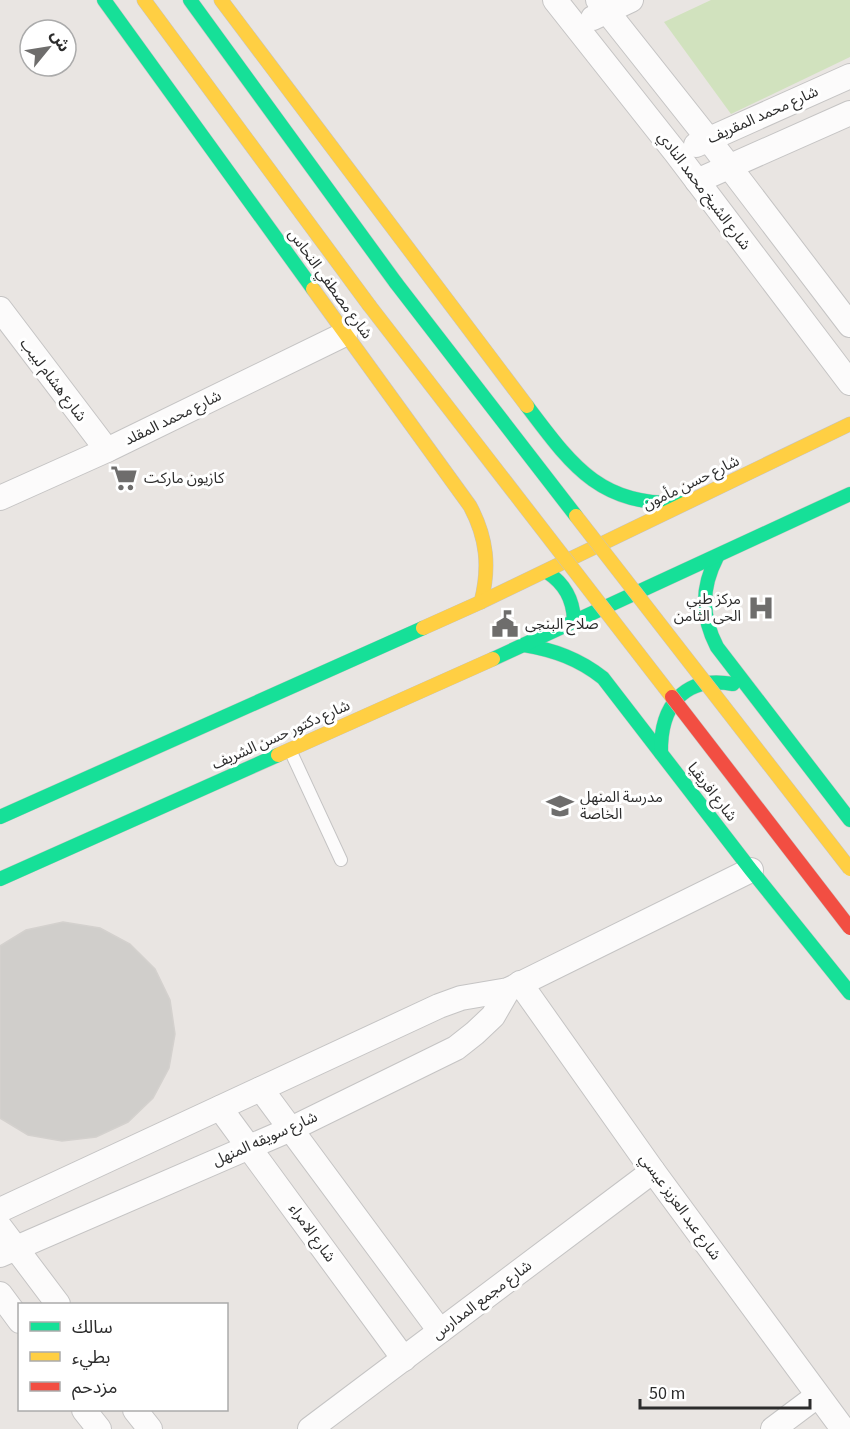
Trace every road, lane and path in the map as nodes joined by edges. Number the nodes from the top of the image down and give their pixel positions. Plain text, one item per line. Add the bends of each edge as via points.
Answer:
1 (104, 0) edge
2 (144, 0) edge
3 (190, 0) edge
4 (221, 0) edge
5 (555, 0) edge
6 (631, 0) edge
7 (602, 6) edge
8 (575, 26) junction
9 (850, 76) edge
10 (850, 113) edge
11 (709, 140) junction
12 (676, 153) junction
13 (729, 167) junction
14 (697, 181) junction
15 (0, 309) edge
16 (850, 325) edge
17 (345, 334) junction
18 (850, 383) edge
19 (528, 408) junction
20 (850, 424) edge
21 (107, 450) junction
22 (432, 454) junction
23 (460, 469) dead end
24 (479, 470) dead end
25 (850, 494) edge
26 (0, 498) edge
27 (688, 502) junction
28 (621, 535) junction
29 (717, 557) junction
30 (547, 572) junction
31 (646, 589) junction
32 (481, 602) junction
33 (574, 620) junction
34 (524, 645) junction
35 (751, 692) junction
36 (289, 749) junction
37 (661, 753) junction
38 (0, 817) edge
39 (850, 820) edge
40 (341, 860) dead end
41 (850, 869) edge
42 (751, 870) junction
43 (0, 879) edge
44 (850, 928) edge
45 (514, 987) junction
46 (850, 993) edge
47 (261, 1089) junction
48 (220, 1108) junction
49 (291, 1129) junction
50 (249, 1147) junction
51 (653, 1171) junction
52 (0, 1210) edge
53 (0, 1227) edge
54 (8, 1252) edge
55 (0, 1294) edge
56 (56, 1303) edge
57 (18, 1318) edge
58 (440, 1331) junction
59 (404, 1359) junction
60 (817, 1396) junction
61 (85, 1411) edge
62 (136, 1411) edge
63 (317, 1427) edge
64 (99, 1429) edge
65 (150, 1429) edge
66 (774, 1429) edge
67 (843, 1429) edge

1 - 17 main road, شارع مصطفي النحاس
2 - 44 main road, bridge via 369,305
3 - 41 main road, bridge via 396,283
4 - 19 main road
5 - 8 street, شارع الشيخ محمد النادي
6 - 7 street
7 - 8 street
7 - 11 street
8 - 12 street, شارع الشيخ محمد النادي
9 - 11 street, شارع محمد المقريف
10 - 13 street
11 - 12 street, شارع محمد المقريف
11 - 13 street
12 - 14 street, شارع الشيخ محمد النادي
13 - 14 street
13 - 16 street
14 - 18 street, شارع الشيخ محمد النادي
15 - 21 street, شارع هشام لبيب
17 - 21 street, شارع محمد المقلد
17 - 22 main road, شارع مصطفي النحاس
19 - 24 main road via 525,433 510,456
19 - 27 main road via 564,455 592,481 626,498 667,504
20 - 27 main road, شارع حسن مأمون
21 - 26 street, شارع محمد المقلد
22 - 23 main road
22 - 32 main road, شارع مصطفي النحاس via 470,506 483,532 488,565
25 - 29 main road
27 - 28 main road, شارع حسن مأمون
28 - 30 main road, شارع حسن مأمون
28 - 31 main road via 616,551 620,568 630,582
29 - 31 main road
29 - 35 main road via 703,596 706,623 717,647
30 - 32 main road
30 - 33 main road via 570,594
31 - 33 main road
32 - 38 main road
33 - 34 main road, شارع دكتور حسن الشريف
34 - 36 main road, شارع دكتور حسن الشريف
34 - 37 main road, شارع افريقيا via 563,653 597,673
35 - 37 main road via 715,681 685,692 671,704 665,716 660,734
35 - 39 main road
36 - 40 lane
36 - 43 main road, شارع دكتور حسن الشريف
37 - 42 main road, شارع افريقيا
42 - 45 street
42 - 46 main road, شارع افريقيا
45 - 47 street via 439,1006
45 - 49 street, شارع سويقه المنهل via 493,1016 456,1048
45 - 51 street, شارع عبد العزيز عيسي
47 - 48 street
47 - 49 street
48 - 50 street, شارع الامراء
48 - 52 street
49 - 50 street, شارع سويقه المنهل
49 - 58 street
50 - 54 street, شارع سويقه المنهل
50 - 59 street, شارع الامراء
51 - 58 street, شارع مجمع المدارس
51 - 60 street, شارع عبد العزيز عيسي
53 - 54 street
54 - 56 street
55 - 57 street
58 - 59 street, شارع مجمع المدارس
59 - 63 street, شارع مجمع المدارس
60 - 66 street
60 - 67 street, شارع عبد العزيز عيسي
61 - 64 street
62 - 65 street

